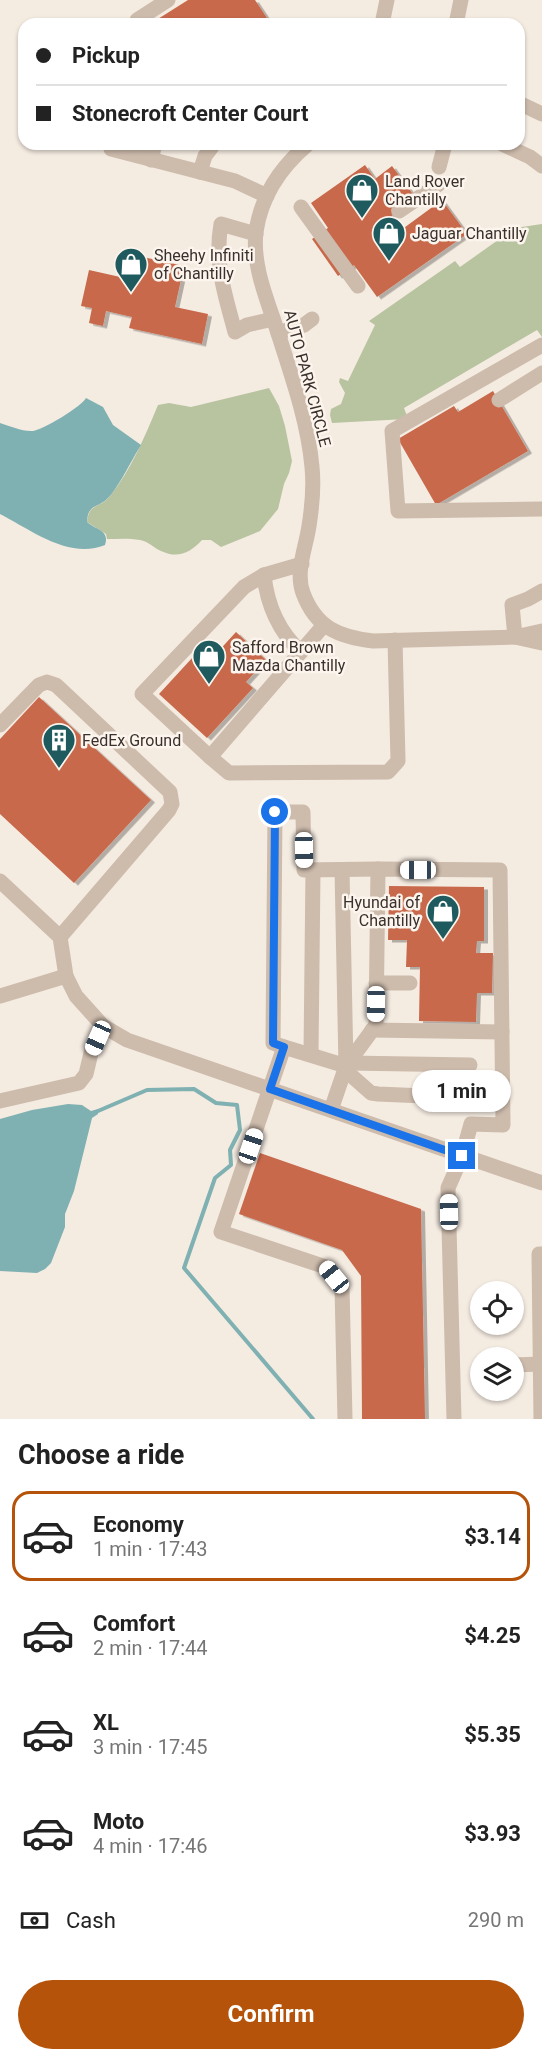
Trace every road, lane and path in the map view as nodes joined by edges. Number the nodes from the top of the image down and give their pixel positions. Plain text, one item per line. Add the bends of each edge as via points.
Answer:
1 (168, 0) edge
2 (387, 0) edge
3 (461, 0) edge
4 (140, 18) edge
5 (383, 18) edge
6 (457, 18) edge
7 (525, 106) edge
8 (542, 114) edge
9 (115, 150) edge
10 (153, 150) edge
11 (210, 150) edge
12 (302, 150) edge
13 (443, 150) edge
14 (515, 150) edge
15 (151, 159) junction
16 (542, 166) edge
17 (439, 167) dead end
18 (200, 172) junction
19 (439, 184) dead end
20 (267, 196) junction
21 (301, 207) dead end
22 (399, 211) dead end
23 (256, 234) junction
24 (358, 286) dead end
25 (312, 319) dead end
26 (276, 326) junction
27 (542, 345) edge
28 (542, 373) edge
29 (499, 400) dead end
30 (542, 509) edge
31 (302, 564) junction
32 (264, 576) junction
33 (542, 591) edge
34 (324, 625) junction
35 (542, 631) edge
36 (514, 637) junction
37 (395, 640) junction
38 (542, 643) edge
39 (301, 652) junction
40 (0, 725) edge
41 (210, 757) junction
42 (313, 870) junction
43 (342, 870) junction
44 (378, 870) junction
45 (0, 881) edge
46 (60, 937) junction
47 (66, 976) junction
48 (376, 983) junction
49 (410, 983) dead end
50 (0, 996) edge
51 (103, 1026) junction
52 (372, 1030) junction
53 (502, 1032) junction
54 (284, 1047) junction
55 (310, 1054) junction
56 (470, 1065) dead end
57 (346, 1067) junction
58 (270, 1089) junction
59 (471, 1098) dead end
60 (0, 1101) edge
61 (331, 1110) junction
62 (462, 1156) junction
63 (542, 1183) edge
64 (542, 1254) edge
65 (541, 1364) edge
66 (524, 1365) edge
67 (345, 1419) edge
68 (454, 1419) edge
69 (541, 1419) edge

1 - 4 street
2 - 5 street
3 - 6 street
7 - 8 street
9 - 15 street
10 - 15 street
11 - 18 street
12 - 20 street, AUTO PARK CIRCLE via 279,173
13 - 17 street
14 - 16 street
15 - 18 street
18 - 20 street via 235,181
19 - 22 street
20 - 23 street, AUTO PARK CIRCLE
21 - 24 street
23 - 26 street, AUTO PARK CIRCLE via 260,271
23 - 26 street via 221,224 221,280 236,332 247,325
25 - 26 street via 303,325
26 - 31 street, AUTO PARK CIRCLE via 313,468
27 - 30 street via 392,431 398,511
28 - 29 street
31 - 32 street
31 - 34 street, AUTO PARK CIRCLE via 302,591
32 - 39 street via 280,626
32 - 41 street via 239,592 142,694
33 - 36 street via 512,605
34 - 37 street via 352,638
34 - 39 street
35 - 36 street
36 - 37 street
36 - 38 street
37 - 41 street via 398,761 388,772 229,773
39 - 41 street
40 - 46 street via 39,685 56,685 171,792 169,810
42 - 43 street
42 - 54 street via 304,870 303,812 275,812 273,1043
42 - 55 street
43 - 44 street
43 - 57 street
44 - 48 street
44 - 53 street via 500,870
45 - 46 street
46 - 47 street
47 - 50 street
47 - 51 street via 76,996
48 - 49 street
48 - 52 street via 376,1025
51 - 58 street via 127,1040
51 - 60 street via 79,1083
52 - 53 street
52 - 57 street
53 - 62 street via 503,1125 471,1124
54 - 55 street
54 - 58 street
55 - 57 street
56 - 57 street
57 - 59 street via 371,1093
57 - 61 street
58 - 61 street
58 - 67 street via 221,1232 326,1267 342,1287
61 - 62 street
62 - 63 street
62 - 68 street via 448,1188
64 - 65 street
65 - 66 street
65 - 69 street

